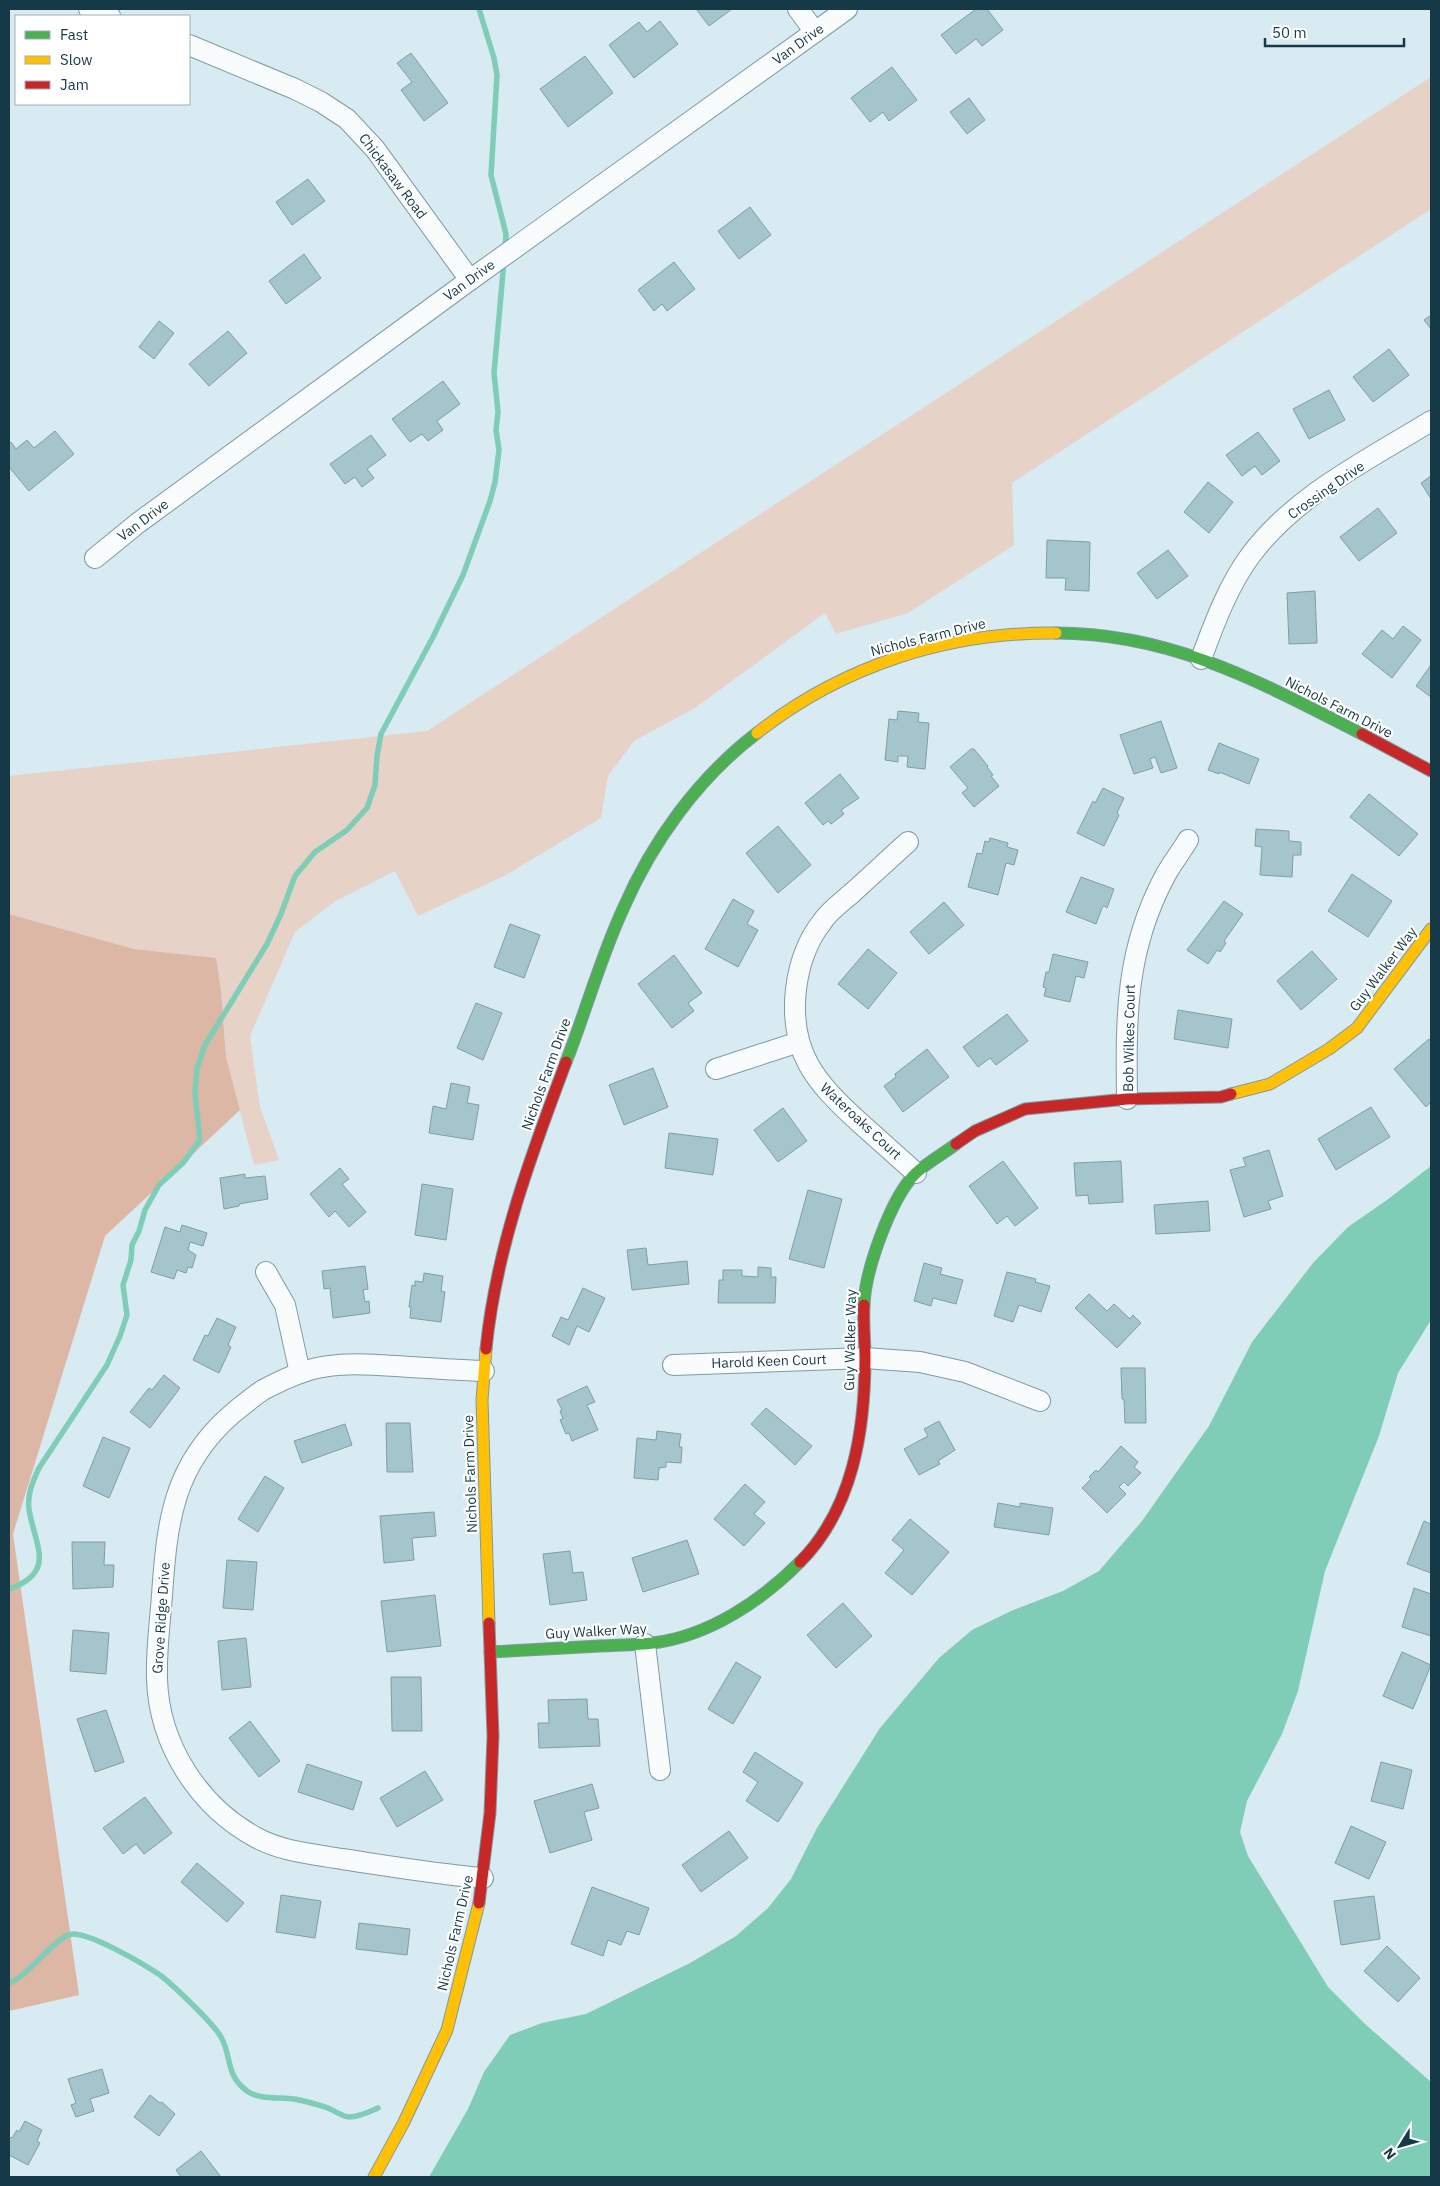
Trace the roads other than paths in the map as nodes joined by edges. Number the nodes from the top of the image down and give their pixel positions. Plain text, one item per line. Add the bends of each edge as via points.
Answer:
1 (89, 9) edge
2 (798, 9) edge
3 (847, 9) edge
4 (107, 15) edge
5 (815, 32) junction
6 (190, 45) edge
7 (470, 280) junction
8 (1431, 421) edge
9 (96, 558) dead end
10 (1201, 659) junction
11 (1431, 770) edge
12 (1188, 840) dead end
13 (908, 842) dead end
14 (1431, 929) edge
15 (799, 1042) junction
16 (716, 1069) dead end
17 (1128, 1099) junction
18 (916, 1173) junction
19 (266, 1272) dead end
20 (865, 1358) junction
21 (672, 1364) dead end
22 (484, 1371) junction
23 (300, 1373) junction
24 (1040, 1401) dead end
25 (645, 1644) junction
26 (490, 1652) junction
27 (660, 1770) dead end
28 (483, 1878) junction
29 (374, 2177) edge

1 - 4 street
2 - 5 street
3 - 5 street, Van Drive
5 - 7 street, Van Drive
6 - 7 street, Chickasaw Road via 295,89 347,119 375,149
7 - 9 street, Van Drive via 138,523
8 - 10 street, Crossing Drive via 1326,486 1269,533 1249,557 1231,588
10 - 11 street, Nichols Farm Drive via 1291,699
10 - 22 street, Nichols Farm Drive via 1149,644 1104,636 1058,633 983,637 910,654 835,681 760,730 729,757 703,783 661,838 623,908 521,1189 503,1250
12 - 17 street, Bob Wilkes Court via 1154,897 1135,953 1127,1009
13 - 15 street, Wateroaks Court via 822,921 812,937 796,983 794,1021
14 - 17 street, Guy Walker Way via 1357,1028 1299,1068 1270,1084 1221,1097
15 - 16 street
15 - 18 street, Wateroaks Court via 820,1084
17 - 18 street, Guy Walker Way via 1025,1109 975,1131
18 - 20 street, Guy Walker Way via 908,1182 878,1241 869,1272 864,1295
19 - 23 street via 285,1305
20 - 21 street, Harold Keen Court
20 - 24 street, Harold Keen Court via 920,1362 965,1372
20 - 25 street, Guy Walker Way via 862,1425 853,1466 829,1524 807,1555 782,1580 736,1613 684,1635
22 - 23 street, Grove Ridge Drive via 344,1364
22 - 26 street, Nichols Farm Drive via 482,1400
23 - 28 street, Grove Ridge Drive via 261,1392 216,1428 196,1454 176,1496 165,1548 157,1662 159,1696 167,1732 180,1761 203,1795 220,1813 257,1838 293,1851
25 - 26 street, Guy Walker Way
25 - 27 street
26 - 28 street, Nichols Farm Drive via 493,1736
28 - 29 street, Nichols Farm Drive via 447,2030

